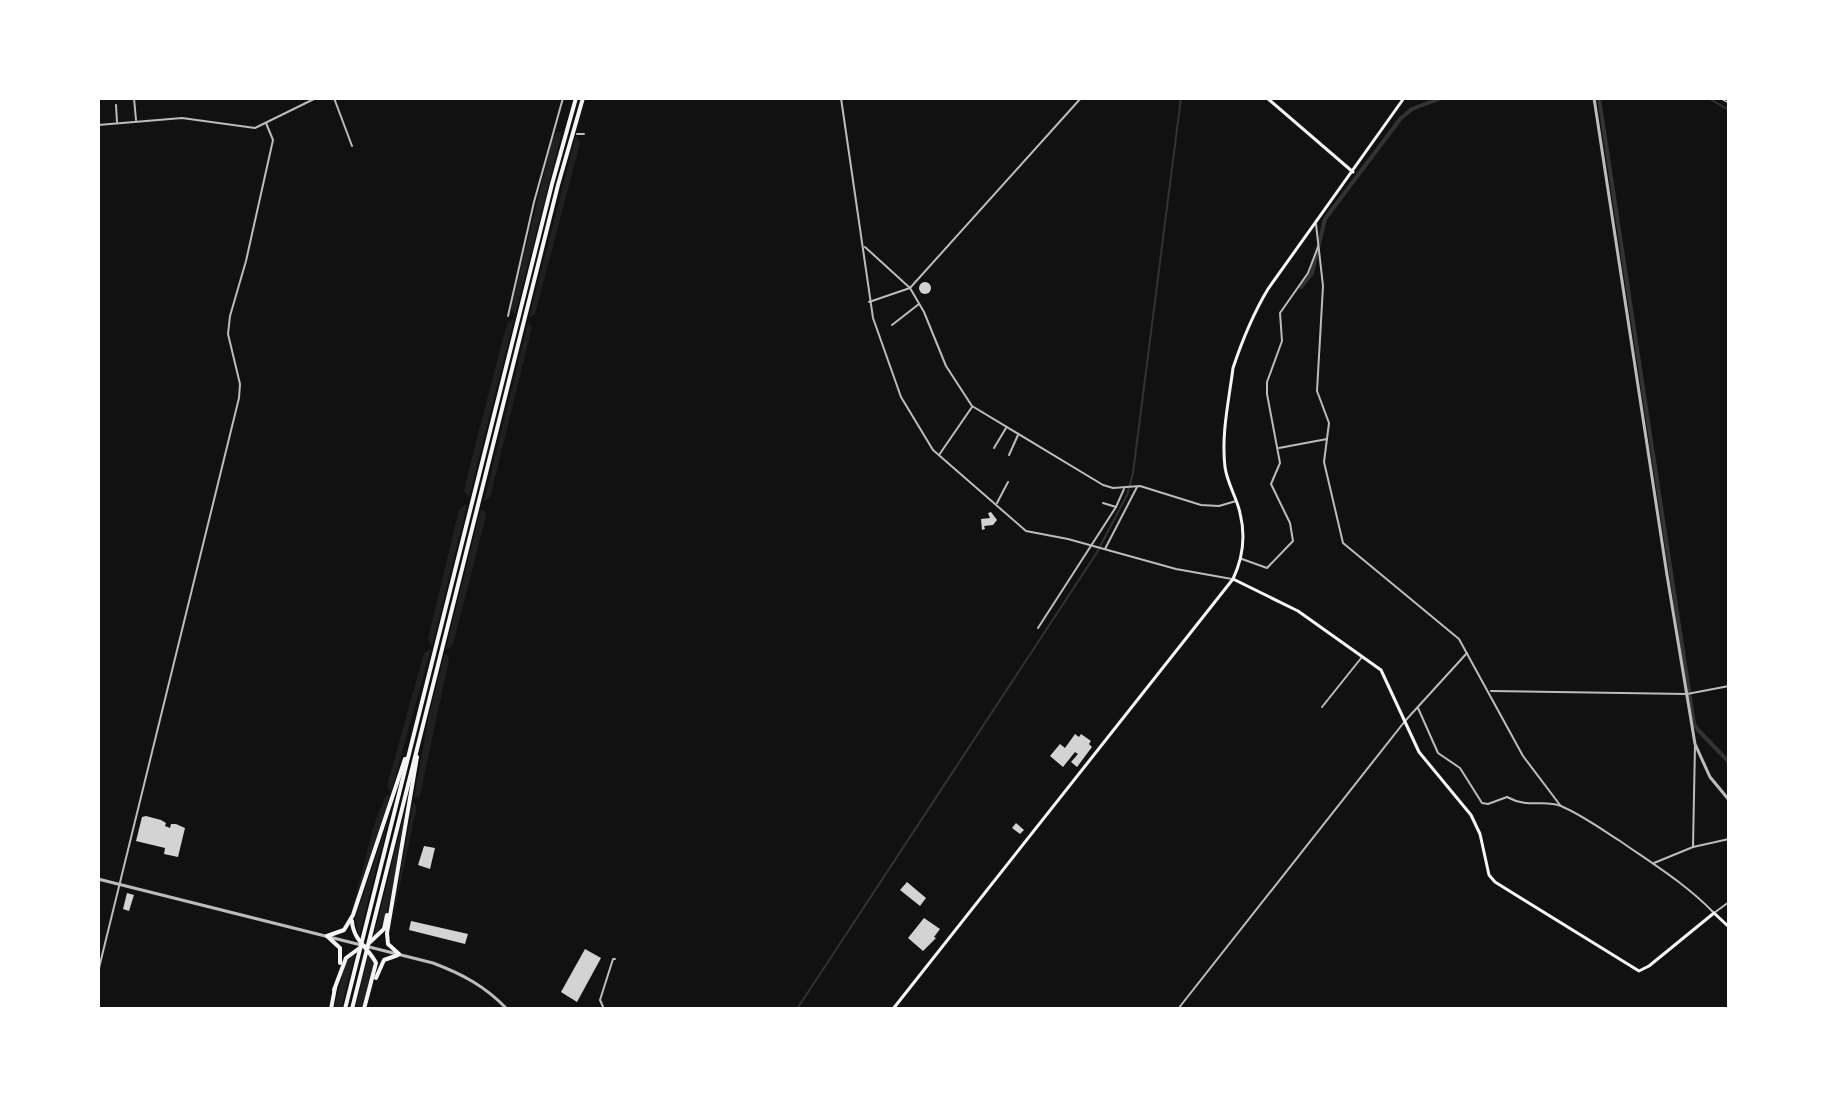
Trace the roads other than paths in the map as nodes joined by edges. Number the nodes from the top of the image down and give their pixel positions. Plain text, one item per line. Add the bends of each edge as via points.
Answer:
1 (134, 98) edge
2 (316, 98) edge
3 (334, 98) edge
4 (563, 98) edge
5 (576, 98) edge
6 (583, 98) edge
7 (841, 98) edge
8 (1081, 98) edge
9 (1404, 98) edge
10 (1594, 98) edge
11 (1720, 98) edge
12 (1270, 99) edge
13 (1729, 103) edge
14 (116, 105) dead end
15 (136, 121) junction
16 (117, 123) junction
17 (266, 123) junction
18 (98, 125) edge
19 (555, 129) junction
20 (561, 130) dead end
21 (577, 134) dead end
22 (584, 134) dead end
23 (352, 146) dead end
24 (1353, 172) junction
25 (1316, 223) junction
26 (1319, 246) junction
27 (864, 247) junction
28 (910, 288) junction
29 (869, 302) junction
30 (920, 304) junction
31 (508, 316) dead end
32 (892, 325) dead end
33 (957, 385) junction
34 (952, 391) dead end
35 (972, 406) junction
36 (1007, 427) junction
37 (1019, 434) junction
38 (1328, 439) junction
39 (994, 448) dead end
40 (1279, 448) junction
41 (1009, 455) dead end
42 (938, 456) junction
43 (1008, 482) dead end
44 (1135, 486) junction
45 (1125, 488) junction
46 (1236, 501) junction
47 (1103, 503) dead end
48 (996, 504) junction
49 (1116, 507) junction
50 (1093, 545) junction
51 (1104, 549) junction
52 (1242, 559) junction
53 (1233, 579) junction
54 (1038, 628) dead end
55 (1467, 652) junction
56 (1363, 656) junction
57 (1729, 686) edge
58 (1489, 691) junction
59 (1687, 694) junction
60 (1322, 707) dead end
61 (1418, 707) junction
62 (1405, 721) junction
63 (416, 726) junction
64 (422, 727) junction
65 (1695, 744) junction
66 (1729, 800) edge
67 (1560, 805) junction
68 (1729, 839) edge
69 (1693, 847) junction
70 (1653, 864) junction
71 (98, 879) edge
72 (120, 885) junction
73 (1729, 902) edge
74 (392, 903) junction
75 (1714, 913) junction
76 (353, 915) junction
77 (370, 920) junction
78 (1729, 927) edge
79 (327, 936) junction
80 (364, 946) junction
81 (399, 954) junction
82 (615, 959) dead end
83 (359, 965) junction
84 (98, 972) edge
85 (372, 983) junction
86 (334, 990) junction
87 (331, 1009) edge
88 (345, 1009) edge
89 (352, 1009) edge
90 (364, 1009) edge
91 (507, 1009) edge
92 (604, 1009) edge
93 (893, 1009) edge
94 (1178, 1009) edge

1 - 15 street
2 - 17 street
3 - 23 street
4 - 19 street
5 - 63 highway
6 - 64 highway
7 - 27 street
8 - 28 street
9 - 24 main road
10 - 59 street
11 - 13 street
12 - 24 main road
14 - 16 street
15 - 16 street
15 - 17 street via 182,118 255,128
16 - 18 street
17 - 72 street via 273,140 228,334 239,398
19 - 20 street
19 - 31 street
21 - 22 street
24 - 25 main road
25 - 26 street
25 - 46 main road via 1261,301 1233,368 1224,448
26 - 38 street via 1323,291 1317,391 1329,423
26 - 40 street via 1308,273 1280,313 1282,341 1267,382
27 - 28 street
27 - 29 street
28 - 29 street
28 - 30 street
29 - 42 street via 901,397
30 - 32 street
30 - 33 street
33 - 34 street
33 - 35 street
35 - 36 street
35 - 42 street
36 - 37 street
36 - 39 street
37 - 41 street
37 - 45 street via 1103,485
38 - 40 street
38 - 55 street via 1324,462 1343,543 1459,639
40 - 52 street via 1280,463 1271,484 1293,541 1267,568
42 - 48 street
43 - 48 street
44 - 45 street
44 - 46 street via 1201,505
44 - 51 street
45 - 49 street
46 - 52 main road
47 - 49 street
48 - 50 street via 1026,531
49 - 50 street
50 - 51 street
50 - 54 street
51 - 53 street
52 - 53 main road
53 - 56 main road via 1285,603
53 - 93 main road
55 - 58 street
55 - 61 street
56 - 60 street
56 - 62 main road via 1381,670
57 - 59 street
58 - 59 street
58 - 67 street via 1523,756
59 - 65 street
61 - 62 street
61 - 67 street via 1438,753 1460,768 1482,803 1507,797 1523,805
62 - 75 main road via 1419,752 1471,815 1495,882 1635,969 1645,970
62 - 94 street
63 - 76 highway
63 - 77 highway
64 - 74 highway
64 - 77 highway
65 - 66 street via 1710,777
65 - 69 street
67 - 70 street
68 - 69 street
69 - 70 street
70 - 75 street via 1693,891
71 - 72 street
72 - 79 street
72 - 84 street
73 - 75 street
74 - 80 highway via 384,929
74 - 81 highway via 386,939
75 - 78 main road
76 - 79 highway via 344,930
76 - 80 highway via 353,931
77 - 83 highway
79 - 80 street
79 - 86 highway via 342,952
80 - 81 street
80 - 85 highway via 376,963
80 - 86 highway via 346,958
81 - 85 highway via 384,960
81 - 91 street via 466,976
82 - 92 street via 600,1000
83 - 88 highway
83 - 89 highway
85 - 90 highway
86 - 87 highway

